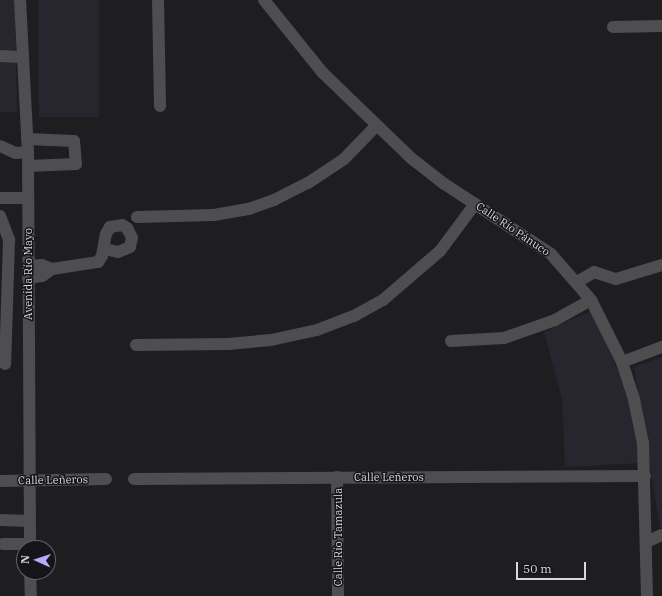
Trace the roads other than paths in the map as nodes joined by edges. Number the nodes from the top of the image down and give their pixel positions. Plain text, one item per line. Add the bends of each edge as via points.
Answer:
1 (20, 0) edge
2 (158, 0) edge
3 (264, 0) edge
4 (662, 26) edge
5 (613, 27) dead end
6 (0, 56) edge
7 (21, 57) junction
8 (160, 106) dead end
9 (376, 126) junction
10 (27, 139) junction
11 (0, 146) edge
12 (28, 152) junction
13 (28, 166) junction
14 (0, 198) edge
15 (28, 198) junction
16 (475, 204) junction
17 (0, 216) edge
18 (137, 217) dead end
19 (105, 249) dead end
20 (662, 265) edge
21 (28, 266) junction
22 (52, 269) junction
23 (28, 278) junction
24 (577, 282) junction
25 (592, 300) junction
26 (451, 341) dead end
27 (136, 345) dead end
28 (662, 347) edge
29 (622, 362) junction
30 (6, 364) dead end
31 (645, 476) junction
32 (337, 477) junction
33 (106, 479) dead end
34 (134, 479) dead end
35 (0, 480) edge
36 (29, 481) junction
37 (0, 520) edge
38 (29, 521) junction
39 (662, 536) edge
40 (30, 540) edge
41 (646, 542) junction
42 (3, 544) dead end
43 (16, 545) edge
44 (30, 580) edge
45 (31, 596) edge
46 (338, 596) edge
47 (647, 596) edge

1 - 7 street, Avenida Río Mayo
2 - 8 street
3 - 9 street, Calle Río Pánuco via 323,73
4 - 5 street
6 - 7 street
7 - 10 street, Avenida Río Mayo
9 - 16 street, Calle Río Pánuco via 427,171
9 - 18 street via 344,159 308,183 274,200 249,209 214,215
10 - 12 street, Avenida Río Mayo
10 - 13 street via 74,141 76,164
11 - 12 street via 16,153
12 - 13 street, Avenida Río Mayo
13 - 15 street, Avenida Río Mayo
14 - 15 street
15 - 21 street, Avenida Río Mayo
16 - 24 street, Calle Río Pánuco via 551,254
16 - 27 street via 440,251 383,300 354,316 317,330 271,340 228,344
17 - 30 street via 9,240
19 - 22 street via 98,262
20 - 24 street via 616,279 594,272
21 - 22 street via 42,265
21 - 23 street, Avenida Río Mayo
22 - 23 street via 42,276
23 - 36 street, Avenida Río Mayo
24 - 25 street, Calle Río Pánuco
25 - 26 street via 555,320 504,338
25 - 29 street, Calle Río Pánuco
28 - 29 street
29 - 31 street, Calle Río Pánuco via 643,443
31 - 32 street, Calle Leñeros
31 - 41 street, Calle Río Pánuco
32 - 34 street, Calle Leñeros
32 - 46 street, Calle Río Tamazula
33 - 36 street, Calle Leñeros
35 - 36 street, Calle Leñeros
36 - 38 street, Avenida Río Mayo
37 - 38 street
38 - 40 street, Avenida Río Mayo
39 - 41 street
41 - 47 street, Calle Río Pánuco
42 - 43 street
44 - 45 street

